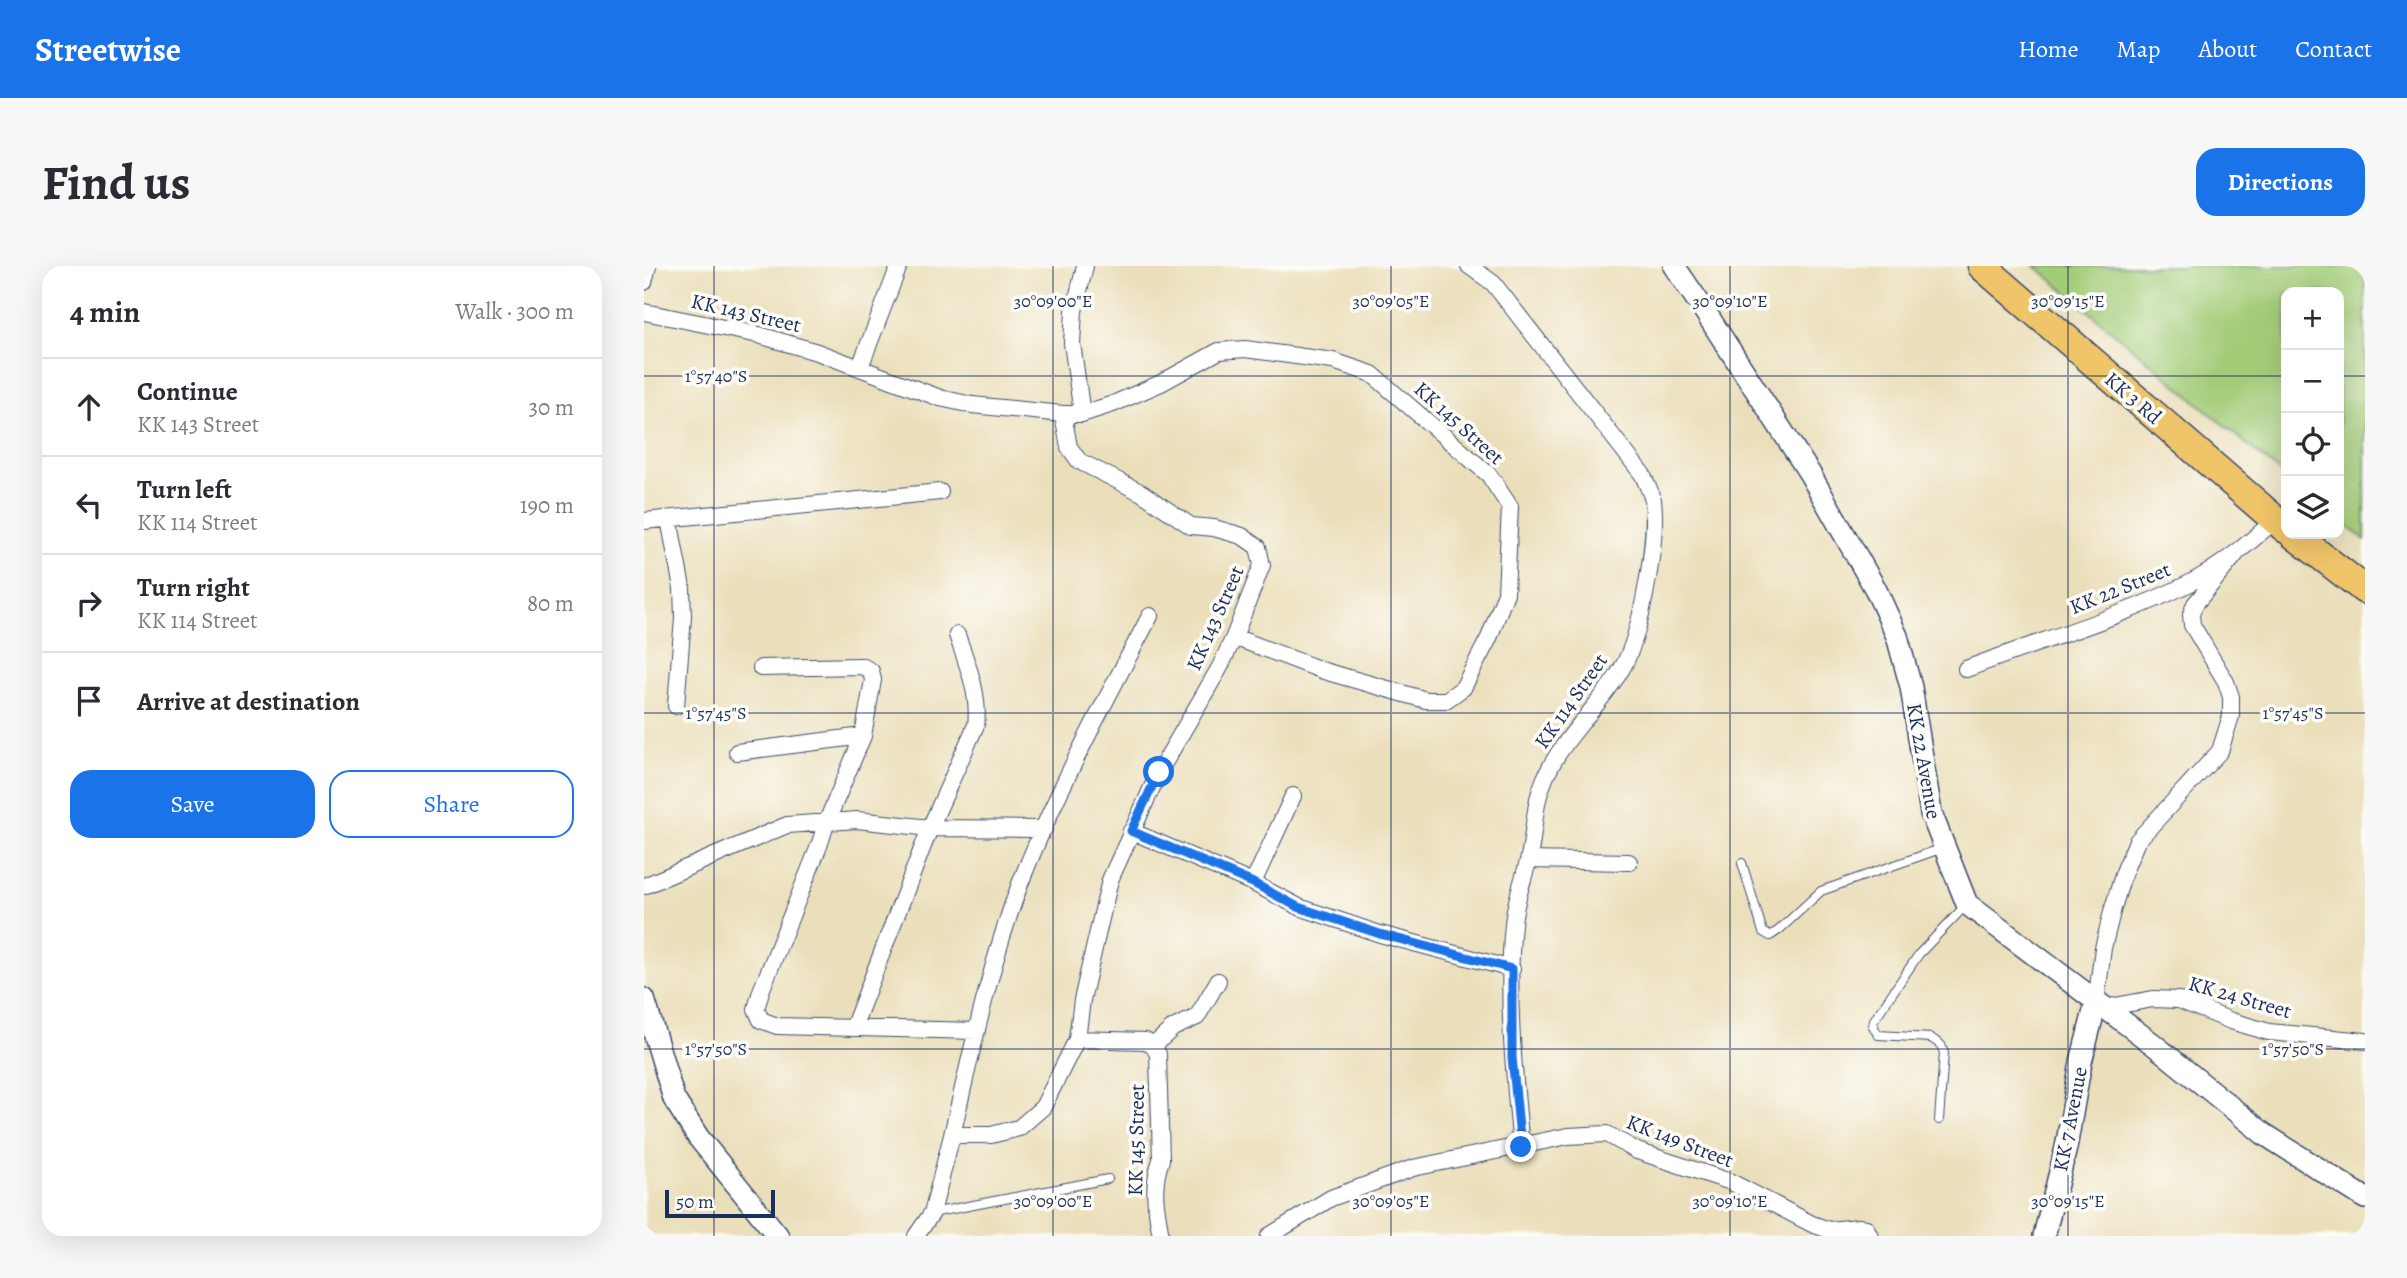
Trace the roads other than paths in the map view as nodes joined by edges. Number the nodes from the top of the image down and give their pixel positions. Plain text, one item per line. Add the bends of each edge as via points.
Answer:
1 (648, 266) edge
2 (899, 266) edge
3 (1085, 266) edge
4 (1469, 266) edge
5 (1674, 266) edge
6 (1982, 266) edge
7 (644, 282) edge
8 (644, 312) edge
9 (860, 367) junction
10 (1063, 414) junction
11 (1082, 414) junction
12 (940, 492) dead end
13 (669, 519) junction
14 (644, 521) edge
15 (2281, 524) edge
16 (2281, 529) edge
17 (2300, 539) edge
18 (2236, 554) junction
19 (2365, 590) edge
20 (1150, 616) dead end
21 (957, 635) dead end
22 (1234, 637) junction
23 (761, 668) dead end
24 (1966, 669) dead end
25 (676, 706) dead end
26 (863, 736) junction
27 (737, 752) dead end
28 (1293, 796) dead end
29 (827, 821) junction
30 (930, 828) junction
31 (1044, 829) junction
32 (1131, 831) junction
33 (1943, 848) junction
34 (1529, 860) junction
35 (1629, 862) dead end
36 (1742, 863) dead end
37 (1253, 883) junction
38 (644, 886) edge
39 (1967, 904) junction
40 (1512, 969) junction
41 (1218, 981) dead end
42 (644, 1001) edge
43 (2100, 1005) junction
44 (853, 1028) junction
45 (977, 1031) junction
46 (1077, 1038) junction
47 (2365, 1041) edge
48 (1153, 1046) junction
49 (1939, 1120) dead end
50 (952, 1135) junction
51 (1521, 1147) junction
52 (1108, 1179) dead end
53 (2365, 1198) edge
54 (932, 1213) junction
55 (778, 1236) edge
56 (916, 1236) edge
57 (1160, 1236) edge
58 (1269, 1236) edge
59 (1870, 1236) edge
60 (2045, 1236) edge

1 - 7 street
2 - 9 street
3 - 11 street via 1072,343
4 - 34 street, KK 114 Street via 1493,283 1643,475 1653,498 1653,540 1635,640 1621,671 1561,747 1545,777
5 - 33 street, KK 22 Avenue via 1810,474 1876,590 1897,636 1911,687 1931,813
6 - 15 highway, KK 3 Rd
8 - 9 street, KK 143 Street via 759,335
9 - 10 street, KK 143 Street via 940,398
10 - 11 street, KK 145 Street
10 - 22 street, KK 143 Street via 1069,447 1079,461 1142,493 1191,526 1242,536 1258,547 1262,565
11 - 22 street, KK 145 Street via 1161,383 1219,351 1245,349 1333,360 1372,374 1489,475 1510,507 1506,593 1463,688 1446,700 1426,699 1324,671
12 - 13 street
13 - 14 street
13 - 25 street via 682,588
16 - 18 street, KK 22 Street
17 - 19 highway, KK 3 Rd
18 - 24 street, KK 22 Street via 2189,583
18 - 43 street via 2191,614 2192,625 2226,682 2231,716 2220,751 2137,841 2103,948
20 - 31 street
21 - 30 street via 972,678 976,725
22 - 32 street, KK 143 Street
23 - 26 street via 862,666 871,671
26 - 27 street
26 - 29 street
28 - 37 street
29 - 30 street
29 - 38 street via 786,825
29 - 44 street via 756,1009 761,1020 777,1026
30 - 31 street
30 - 44 street
31 - 45 street via 993,963
32 - 37 street
32 - 46 street, KK 143 Street via 1110,880 1094,939
33 - 36 lane via 1821,891 1770,936 1763,932
33 - 39 street, KK 22 Avenue
34 - 35 street
34 - 40 street, KK 114 Street via 1516,903
37 - 40 street via 1298,907
39 - 43 street, KK 22 Avenue
39 - 49 lane via 1919,954 1873,1026 1878,1035 1931,1038 1941,1045
40 - 51 street, KK 114 Street via 1512,1057
41 - 48 street via 1197,1017 1173,1028
42 - 55 street via 674,1099 698,1137
43 - 47 street, KK 24 Street via 2179,1000 2269,1032
43 - 53 street, KK 22 Avenue via 2264,1134
43 - 60 street, KK 7 Avenue via 2081,1062
44 - 45 street
45 - 50 street
46 - 48 street via 1146,1041
46 - 50 street, KK 143 Street via 1044,1107 1019,1128 991,1135
48 - 57 street, KK 145 Street via 1158,1054 1161,1160 1154,1191
50 - 54 street
51 - 58 street, KK 149 Street via 1400,1172 1331,1198
51 - 59 street, KK 149 Street via 1589,1133 1607,1135 1637,1151 1731,1182 1812,1224 1829,1230 1866,1228
52 - 54 lane
54 - 56 street

